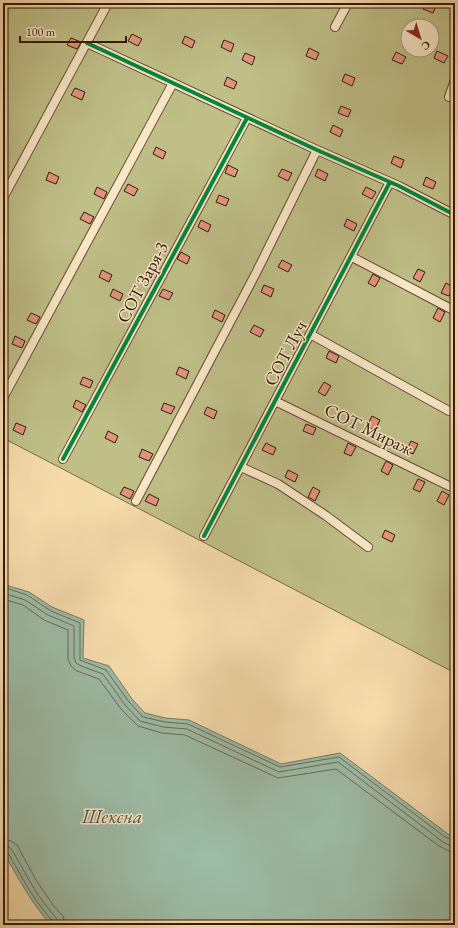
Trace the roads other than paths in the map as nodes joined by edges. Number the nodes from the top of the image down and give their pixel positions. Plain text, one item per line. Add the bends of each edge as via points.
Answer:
1 (108, 3) edge
2 (348, 3) edge
3 (335, 27) dead end
4 (87, 43) junction
5 (455, 80) edge
6 (173, 84) junction
7 (449, 97) dead end
8 (247, 118) junction
9 (317, 150) junction
10 (390, 182) junction
11 (3, 198) edge
12 (455, 215) edge
13 (352, 257) junction
14 (455, 311) edge
15 (310, 334) junction
16 (3, 398) edge
17 (275, 401) junction
18 (453, 412) dead end
19 (63, 459) dead end
20 (241, 467) junction
21 (449, 486) dead end
22 (136, 501) dead end
23 (204, 536) dead end
24 (368, 547) dead end

1 - 4 street
2 - 3 street
4 - 6 street
4 - 11 street
5 - 7 street
6 - 8 street
6 - 16 street
8 - 9 street
8 - 19 street, СОТ Заря-3
9 - 10 street
9 - 22 street via 257,271
10 - 12 street
10 - 13 street, СОТ Луч
13 - 14 street
13 - 15 street, СОТ Луч
15 - 17 street, СОТ Луч
15 - 18 street
17 - 20 street, СОТ Луч
17 - 21 street, СОТ Мираж
20 - 23 street, СОТ Луч
20 - 24 street via 278,484

